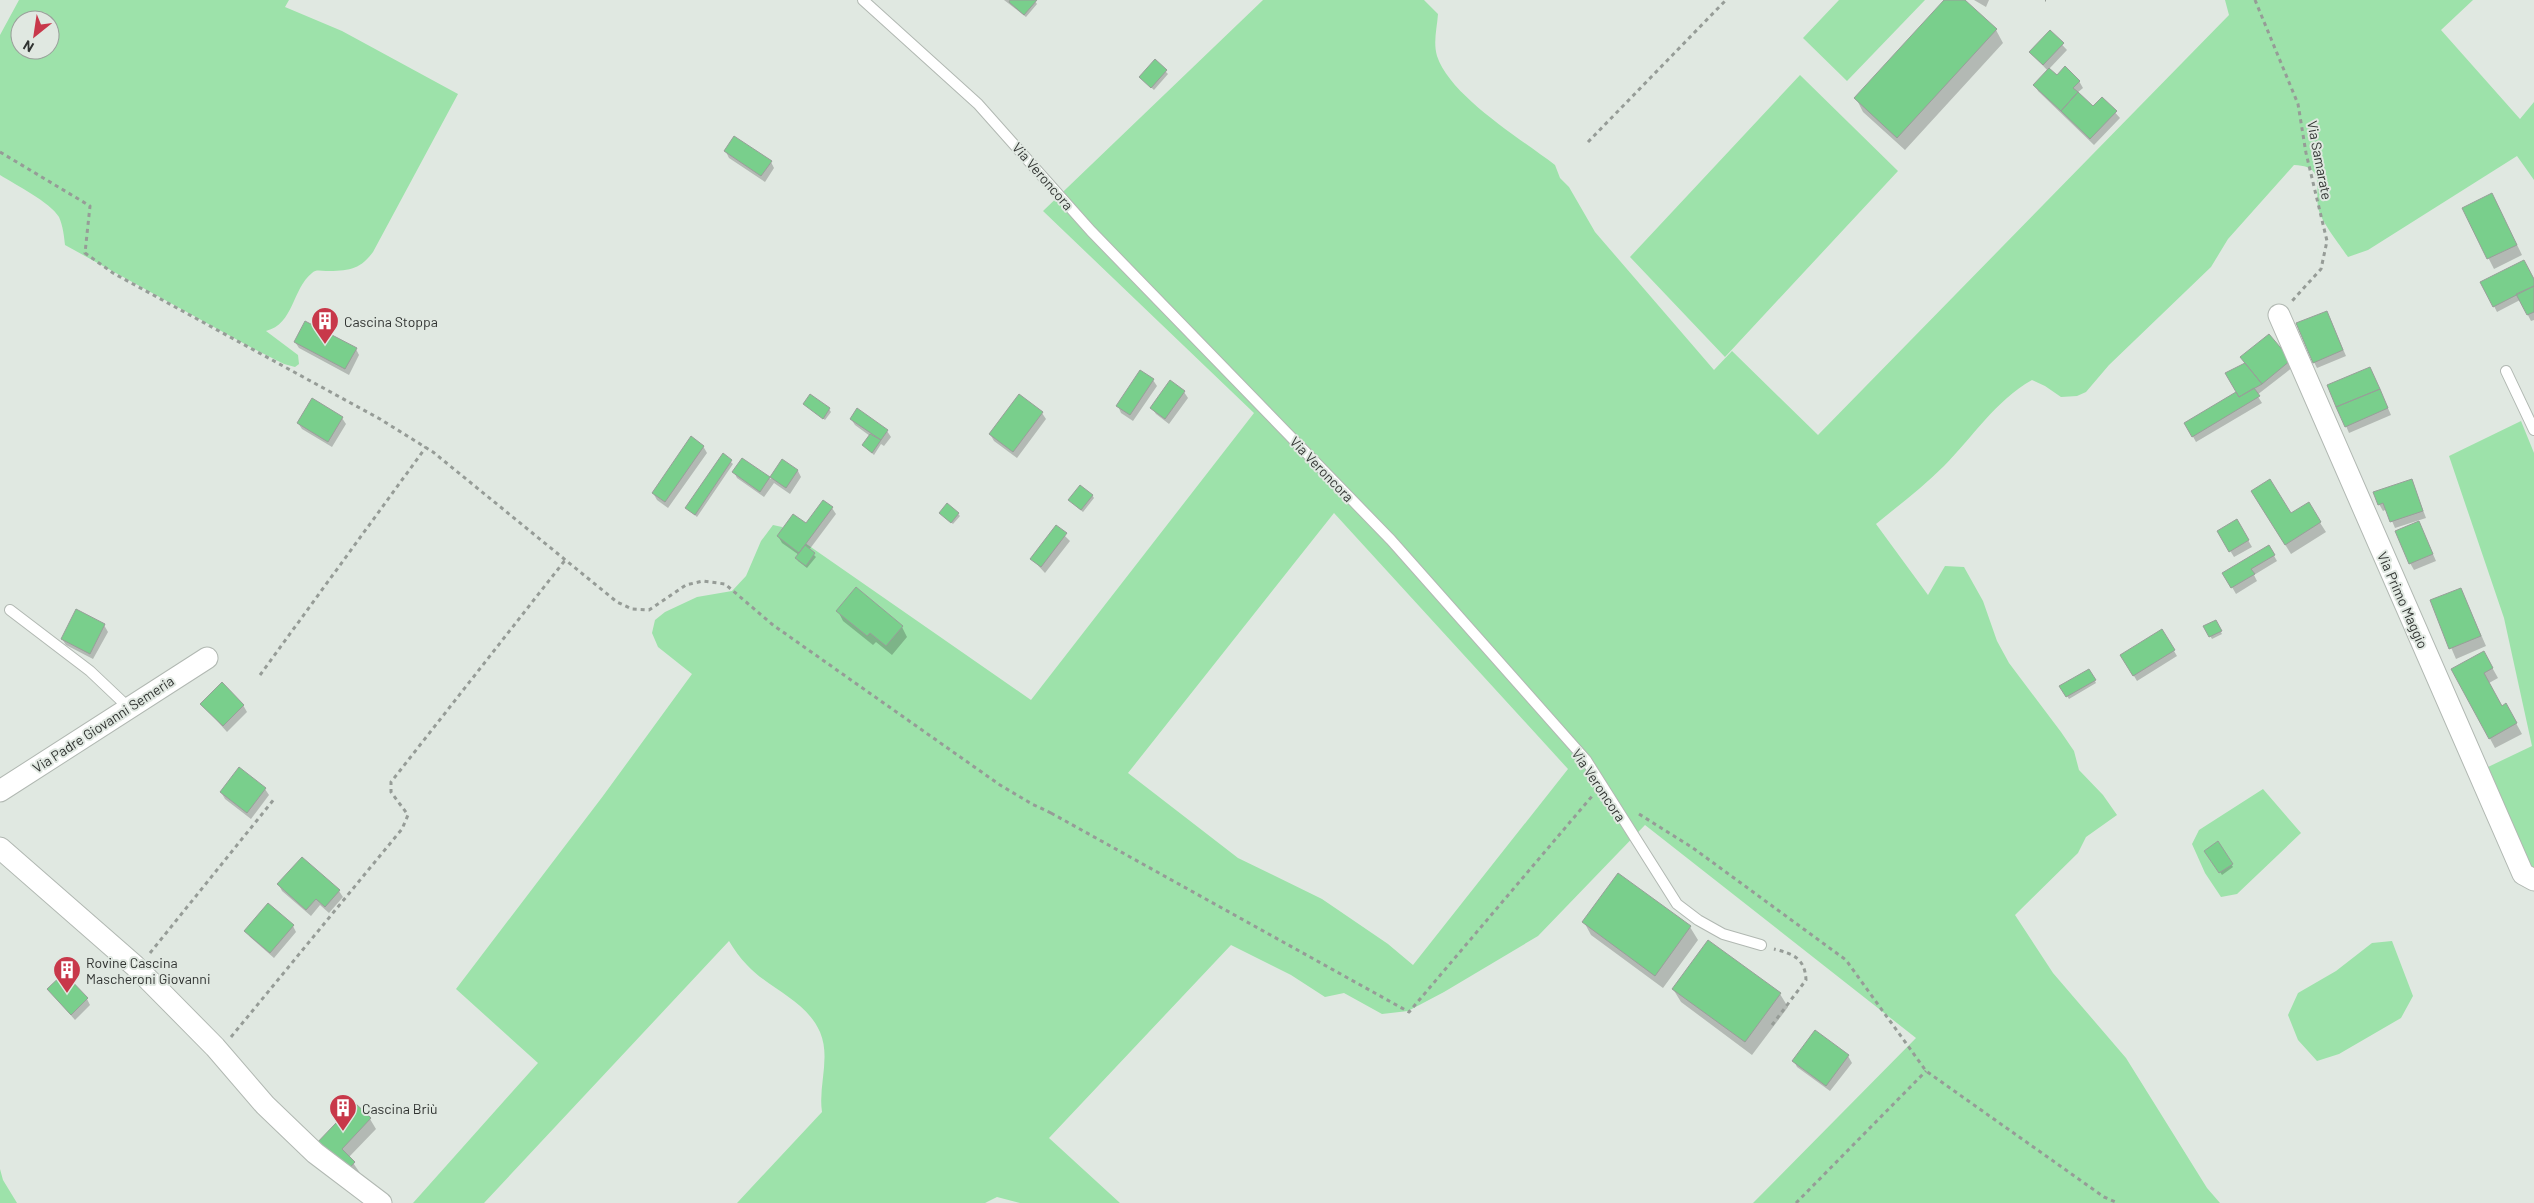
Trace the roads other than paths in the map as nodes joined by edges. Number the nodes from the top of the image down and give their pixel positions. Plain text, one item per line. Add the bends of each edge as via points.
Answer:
1 (863, 0) edge
2 (2279, 315) road end
3 (2506, 371) dead end
4 (2534, 430) edge
5 (10, 610) dead end
6 (207, 658) dead end
7 (128, 707) junction
8 (0, 791) edge
9 (0, 848) edge
10 (2534, 880) edge
11 (1761, 945) road end
12 (381, 1203) edge

1 - 11 lane, Via Veroncora via 978,104 1091,231 1391,540 1586,760 1677,904 1723,934
2 - 10 street, Via Primo Maggio via 2520,868 2523,874
3 - 4 lane
5 - 7 lane via 90,671
6 - 7 street, Via Padre Giovanni Semeria
7 - 8 street, Via Padre Giovanni Semeria
9 - 12 street via 135,966 215,1046 265,1106 315,1153

